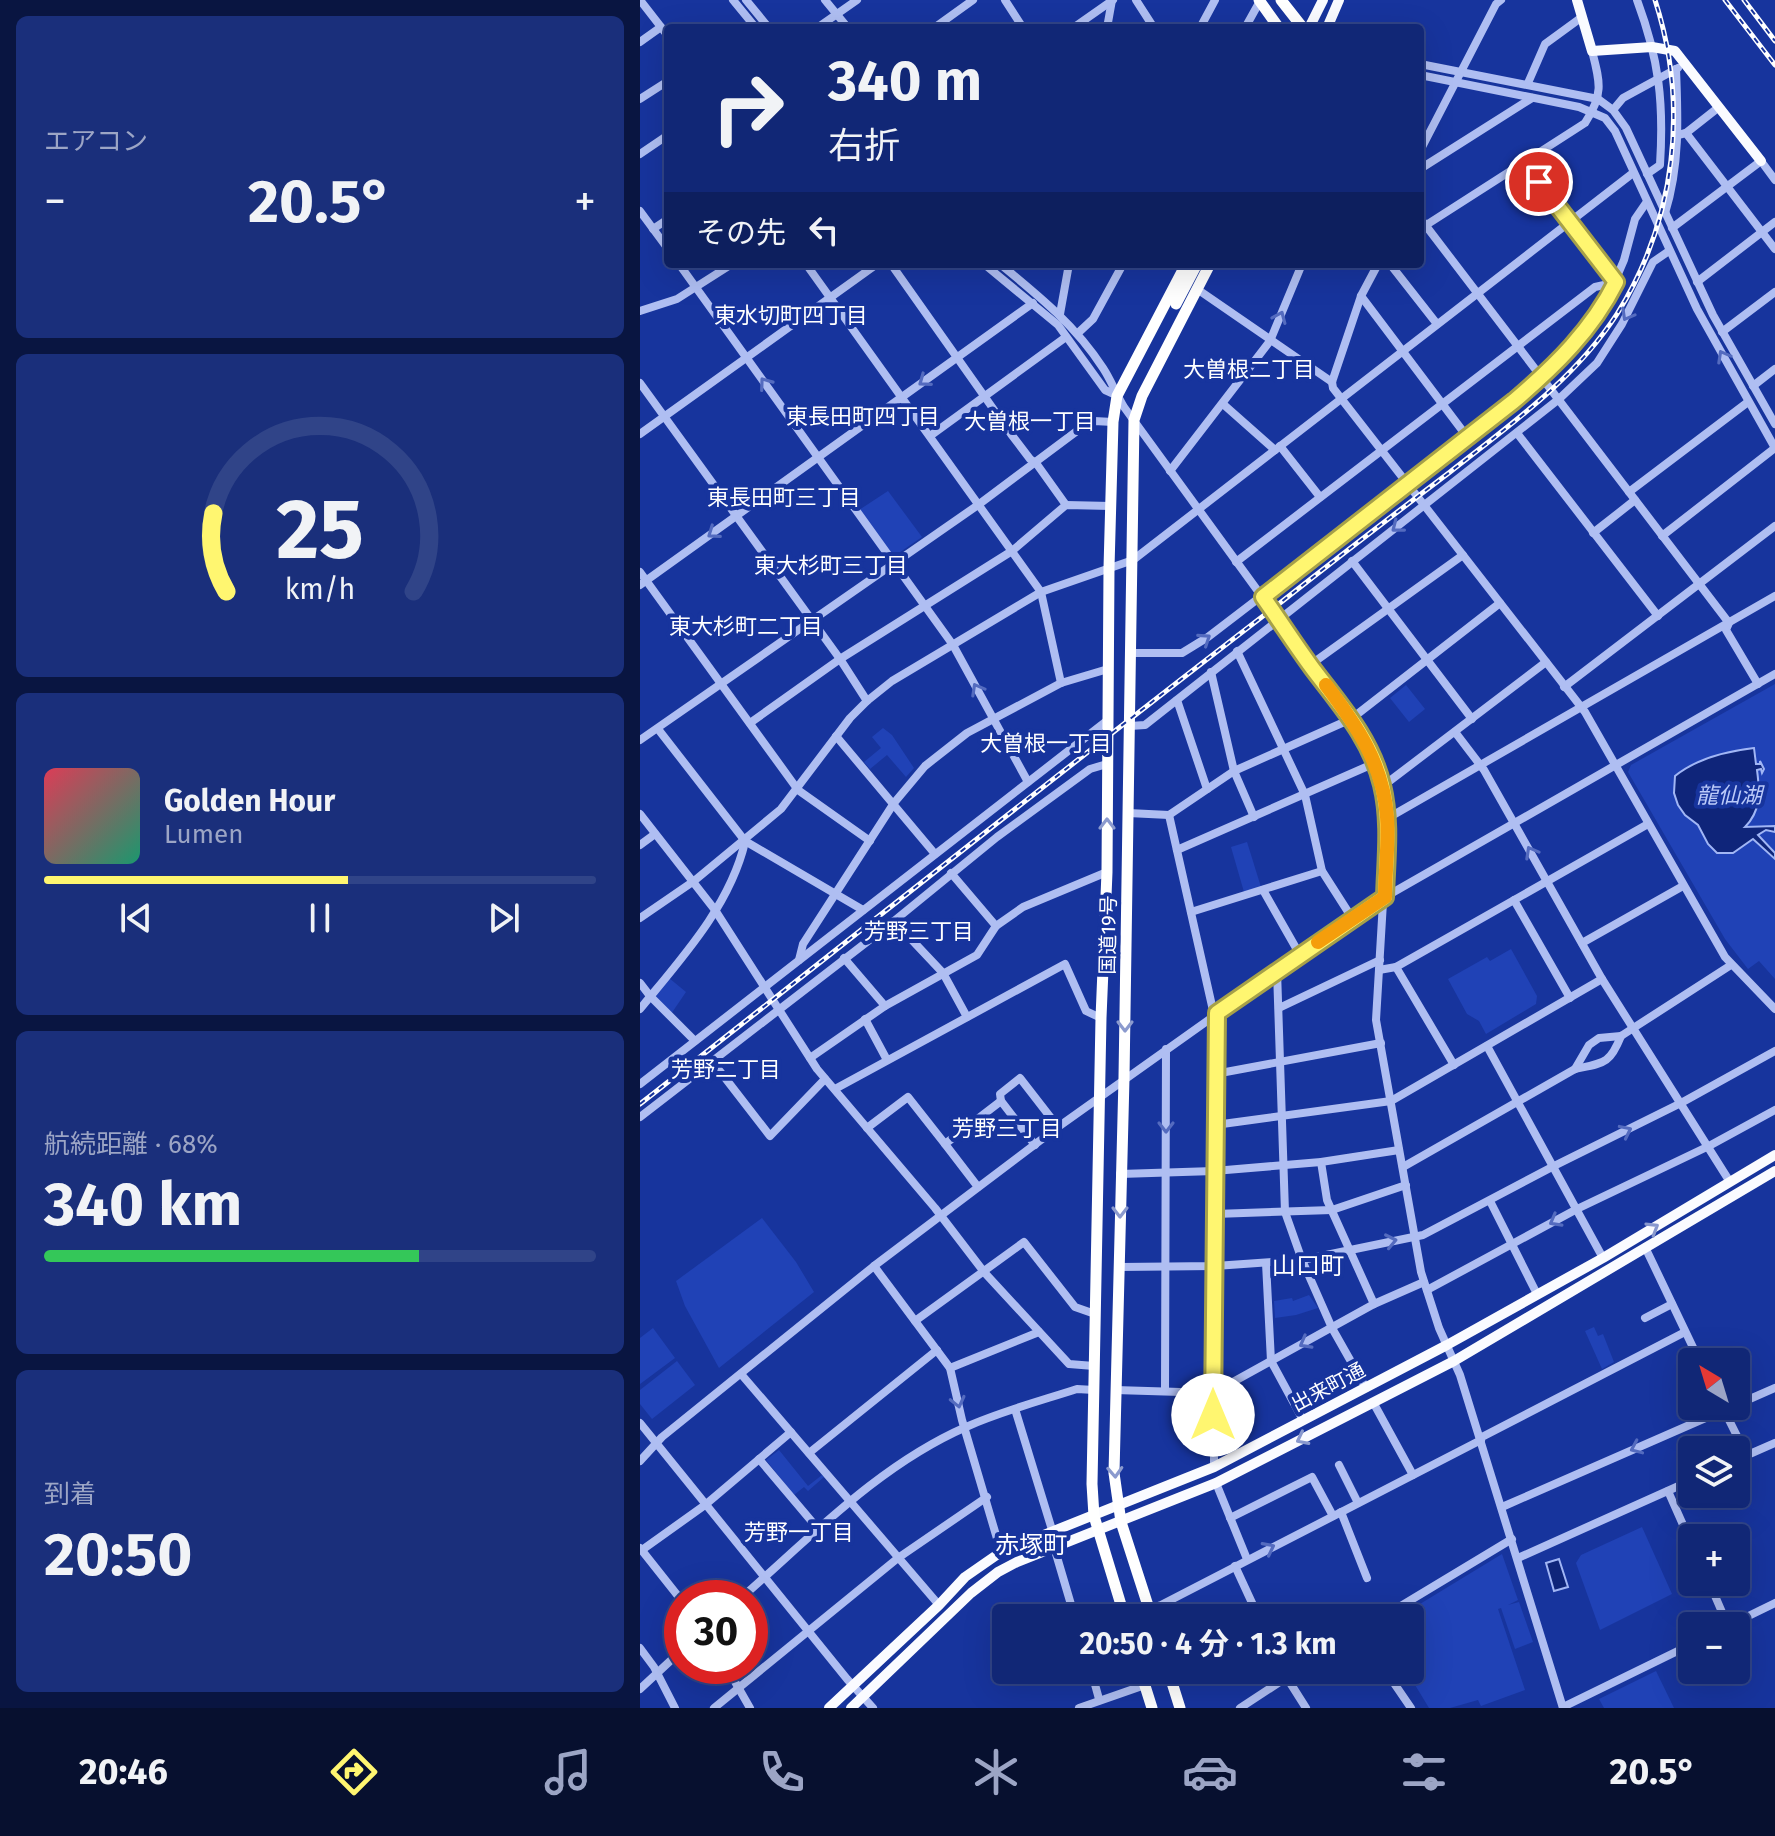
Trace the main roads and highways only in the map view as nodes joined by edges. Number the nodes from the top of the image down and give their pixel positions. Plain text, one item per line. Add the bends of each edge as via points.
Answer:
1 (1259, 0) edge
2 (1281, 0) edge
3 (1323, 0) edge
4 (1339, 0) edge
5 (1577, 0) edge
6 (1276, 24) edge
7 (1302, 24) edge
8 (1308, 24) edge
9 (1329, 24) edge
10 (1761, 161) road end
11 (1184, 268) edge
12 (1195, 268) edge
13 (1208, 268) edge
14 (1176, 304) dead end
15 (1775, 1155) edge
16 (1775, 1171) edge
17 (1118, 1506) junction
18 (1094, 1516) junction
19 (1121, 1522) junction
20 (1098, 1532) junction
21 (1121, 1604) edge
22 (1148, 1604) edge
23 (1145, 1684) edge
24 (1172, 1684) edge
25 (829, 1708) edge
26 (851, 1708) edge
27 (1152, 1708) edge
28 (1180, 1708) edge

1 - 6 highway
2 - 7 highway
3 - 8 main road
4 - 9 main road
5 - 10 main road via 1592,51 1675,51 1680,66
18 -> 11 highway, 国道19号 via 1113,422 1117,396
12 - 14 highway
13 -> 17 highway, 国道19号 via 1134,420 1115,1390
17 -> 15 main road, 出来町通 via 1214,1467 1447,1345
16 -> 19 main road, 出来町通 via 1454,1361 1216,1483
17 - 18 main road, 出来町通
17 - 19 highway, 国道19号
18 - 20 highway, 国道19号
18 - 25 main road, 出来町通 via 1001,1552 965,1577
19 - 20 main road, 出来町通
19 - 22 highway, 国道19号
20 - 21 highway, 国道19号
20 - 26 main road, 出来町通 via 998,1572
23 - 27 highway
24 - 28 highway

